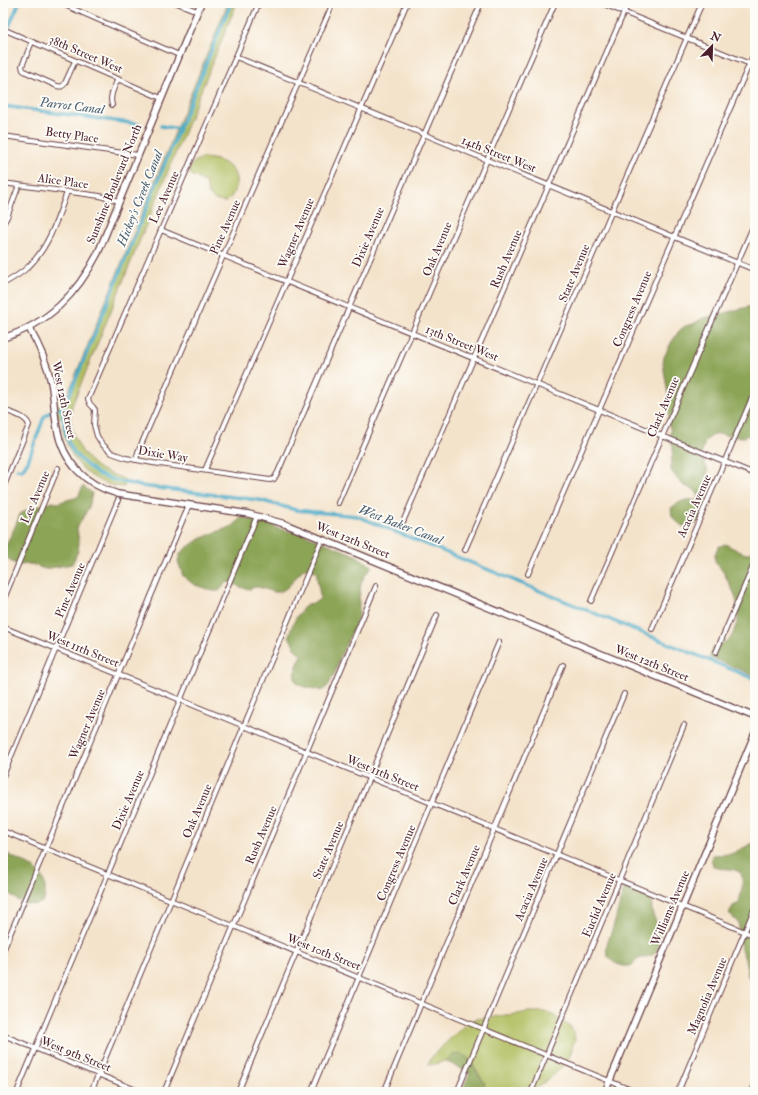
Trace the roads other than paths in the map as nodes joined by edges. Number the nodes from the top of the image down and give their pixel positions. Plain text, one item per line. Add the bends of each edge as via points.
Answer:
1 (60, 3) edge
2 (177, 3) edge
3 (201, 3) edge
4 (259, 3) edge
5 (333, 3) edge
6 (407, 3) edge
7 (481, 3) edge
8 (555, 3) edge
9 (601, 3) edge
10 (628, 3) edge
11 (702, 3) edge
12 (197, 12) junction
13 (624, 12) junction
14 (3, 29) edge
15 (687, 38) junction
16 (32, 42) junction
17 (755, 51) edge
18 (179, 55) junction
19 (236, 57) junction
20 (75, 61) junction
21 (750, 64) junction
22 (755, 66) edge
23 (118, 79) junction
24 (299, 83) junction
25 (162, 98) junction
26 (112, 105) dead end
27 (361, 108) junction
28 (424, 134) junction
29 (3, 136) edge
30 (138, 154) junction
31 (487, 160) junction
32 (3, 183) edge
33 (549, 185) junction
34 (19, 186) junction
35 (67, 192) junction
36 (119, 200) junction
37 (612, 211) junction
38 (755, 222) edge
39 (3, 224) edge
40 (161, 230) junction
41 (674, 237) junction
42 (223, 256) junction
43 (737, 263) junction
44 (755, 270) edge
45 (286, 282) junction
46 (3, 284) edge
47 (349, 307) junction
48 (29, 328) junction
49 (411, 333) junction
50 (3, 338) edge
51 (474, 358) junction
52 (537, 384) junction
53 (755, 392) edge
54 (88, 399) joint
55 (3, 410) edge
56 (599, 410) junction
57 (662, 436) junction
58 (136, 460) junction
59 (725, 462) junction
60 (58, 468) dead end
61 (205, 470) junction
62 (755, 474) edge
63 (274, 479) joint
64 (3, 488) edge
65 (118, 500) dead end
66 (338, 503) dead end
67 (189, 505) junction
68 (257, 516) junction
69 (402, 524) dead end
70 (322, 539) junction
71 (465, 550) dead end
72 (755, 562) edge
73 (528, 574) dead end
74 (376, 586) dead end
75 (3, 601) edge
76 (590, 601) dead end
77 (437, 615) dead end
78 (3, 627) edge
79 (652, 629) dead end
80 (499, 642) dead end
81 (56, 649) junction
82 (716, 652) dead end
83 (562, 665) dead end
84 (118, 674) junction
85 (624, 694) dead end
86 (181, 700) junction
87 (755, 717) edge
88 (684, 725) dead end
89 (244, 726) junction
90 (755, 732) edge
91 (306, 752) junction
92 (3, 776) edge
93 (369, 778) junction
94 (432, 804) junction
95 (494, 829) junction
96 (3, 831) edge
97 (46, 849) junction
98 (556, 855) junction
99 (108, 874) junction
100 (619, 881) junction
101 (171, 900) junction
102 (682, 907) junction
103 (755, 907) edge
104 (234, 926) junction
105 (745, 932) junction
106 (755, 936) edge
107 (3, 951) edge
108 (296, 952) junction
109 (359, 978) junction
110 (421, 1003) junction
111 (484, 1029) junction
112 (3, 1035) edge
113 (35, 1048) junction
114 (547, 1055) junction
115 (98, 1074) junction
116 (609, 1081) junction
117 (755, 1084) edge
118 (17, 1092) edge
119 (91, 1092) edge
120 (141, 1092) edge
121 (164, 1092) edge
122 (238, 1092) edge
123 (311, 1092) edge
124 (384, 1092) edge
125 (457, 1092) edge
126 (531, 1092) edge
127 (605, 1092) edge
128 (636, 1092) edge
129 (678, 1092) edge
130 (752, 1092) edge

1 - 18 street
2 - 12 street
3 - 12 street, Sunshine Boulevard North
4 - 19 street, Lee Avenue
5 - 24 street, Pine Avenue
6 - 27 street, Wagner Avenue
7 - 28 street, Dixie Avenue
8 - 31 street, Oak Avenue
9 - 13 street
10 - 13 street, Rush Avenue
11 - 15 street, State Avenue
12 - 18 street, Sunshine Boulevard North
13 - 15 street
13 - 33 street, Rush Avenue
14 - 16 street, 38th Street West
15 - 21 street
15 - 37 street, State Avenue
16 - 20 street, 38th Street West
16 - 20 street via 22,66 23,70 56,86 63,86
17 - 21 street, Congress Avenue
18 - 25 street, Sunshine Boulevard North
19 - 24 street, 14th Street West
19 - 40 street, Lee Avenue
20 - 23 street, 38th Street West
21 - 22 street
21 - 41 street, Congress Avenue
23 - 25 street, 38th Street West
23 - 26 street via 111,98
24 - 27 street, 14th Street West
24 - 42 street, Pine Avenue
25 - 30 street, Sunshine Boulevard North
27 - 28 street, 14th Street West
27 - 45 street, Wagner Avenue
28 - 31 street, 14th Street West
28 - 47 street, Dixie Avenue
29 - 30 street, Betty Place
30 - 36 street, Sunshine Boulevard North
31 - 33 street, 14th Street West
31 - 49 street, Oak Avenue
32 - 34 street, Alice Place
33 - 37 street, 14th Street West
33 - 51 street, Rush Avenue
34 - 35 street, Alice Place
34 - 39 street
35 - 36 street, Alice Place
35 - 46 street via 50,236 39,254 24,271
36 - 48 street, Sunshine Boulevard North via 98,253 83,279 63,303
37 - 41 street, 14th Street West
37 - 52 street, State Avenue
38 - 43 street, Clark Avenue
40 - 42 street, 13th Street West
40 - 54 street, Lee Avenue
41 - 43 street, 14th Street West
41 - 56 street, Congress Avenue
42 - 45 street, 13th Street West
42 - 58 street, Pine Avenue
43 - 44 street, 14th Street West
43 - 57 street, Clark Avenue
45 - 47 street, 13th Street West
45 - 61 street, Wagner Avenue
47 - 49 street, 13th Street West
47 - 63 street, Dixie Avenue
48 - 50 street, Sunshine Boulevard North
48 - 67 street, West 12th Street via 50,376 60,442 75,468 92,483 107,490
49 - 51 street, 13th Street West
49 - 66 street, Oak Avenue
51 - 52 street, 13th Street West
51 - 69 street, Rush Avenue
52 - 56 street, 13th Street West
52 - 71 street, State Avenue
53 - 59 street, Acacia Avenue
54 - 58 street, Dixie Way via 95,410 95,431 102,444 112,453
55 - 64 street via 24,419 29,425
56 - 57 street, 13th Street West
56 - 73 street, Congress Avenue
57 - 59 street, 13th Street West
57 - 76 street, Clark Avenue
58 - 61 street, Dixie Way
59 - 62 street, 13th Street West
59 - 79 street, Acacia Avenue
60 - 75 street, Lee Avenue
61 - 63 street, Dixie Way
65 - 81 street, Pine Avenue
67 - 68 street, West 12th Street
67 - 84 street, Wagner Avenue
68 - 70 street, West 12th Street
68 - 86 street, Dixie Avenue
70 - 87 street, West 12th Street
70 - 89 street, Oak Avenue
72 - 82 street
74 - 91 street, Rush Avenue
77 - 93 street, State Avenue
78 - 81 street, West 11th Street
80 - 94 street, Congress Avenue
81 - 84 street, West 11th Street
81 - 92 street, Pine Avenue
83 - 95 street, Clark Avenue
84 - 86 street, West 11th Street
84 - 97 street, Wagner Avenue
85 - 98 street, Acacia Avenue
86 - 89 street, West 11th Street
86 - 99 street, Dixie Avenue
88 - 100 street, Euclid Avenue
89 - 91 street, West 11th Street
89 - 101 street, Oak Avenue
90 - 102 street, Williams Avenue
91 - 93 street, West 11th Street
91 - 104 street, Rush Avenue
93 - 94 street, West 11th Street
93 - 108 street, State Avenue
94 - 95 street, West 11th Street
94 - 109 street, Congress Avenue
95 - 98 street, West 11th Street
95 - 110 street, Clark Avenue
96 - 97 street, West 10th Street
97 - 99 street, West 10th Street
97 - 107 street, Wagner Avenue
98 - 100 street, West 11th Street
98 - 111 street, Acacia Avenue
99 - 101 street, West 10th Street
99 - 113 street, Dixie Avenue
100 - 102 street, West 11th Street
100 - 114 street, Euclid Avenue
101 - 104 street, West 10th Street
101 - 115 street, Oak Avenue
102 - 105 street, West 11th Street
102 - 116 street, Williams Avenue
103 - 105 street, Magnolia Avenue
104 - 108 street, West 10th Street
104 - 121 street, Rush Avenue
105 - 106 street, West 11th Street
105 - 129 street, Magnolia Avenue
108 - 109 street, West 10th Street
108 - 122 street, State Avenue
109 - 110 street, West 10th Street
109 - 123 street, Congress Avenue
110 - 111 street, West 10th Street
110 - 124 street, Clark Avenue
111 - 114 street, West 10th Street
111 - 125 street, Acacia Avenue
112 - 113 street, West 9th Street
113 - 115 street, West 9th Street
113 - 118 street, Dixie Avenue
114 - 116 street, West 10th Street
114 - 126 street, Euclid Avenue
115 - 119 street, Oak Avenue
115 - 120 street, West 9th Street
116 - 127 street, Williams Avenue
116 - 128 street, West 10th Street
117 - 130 street

